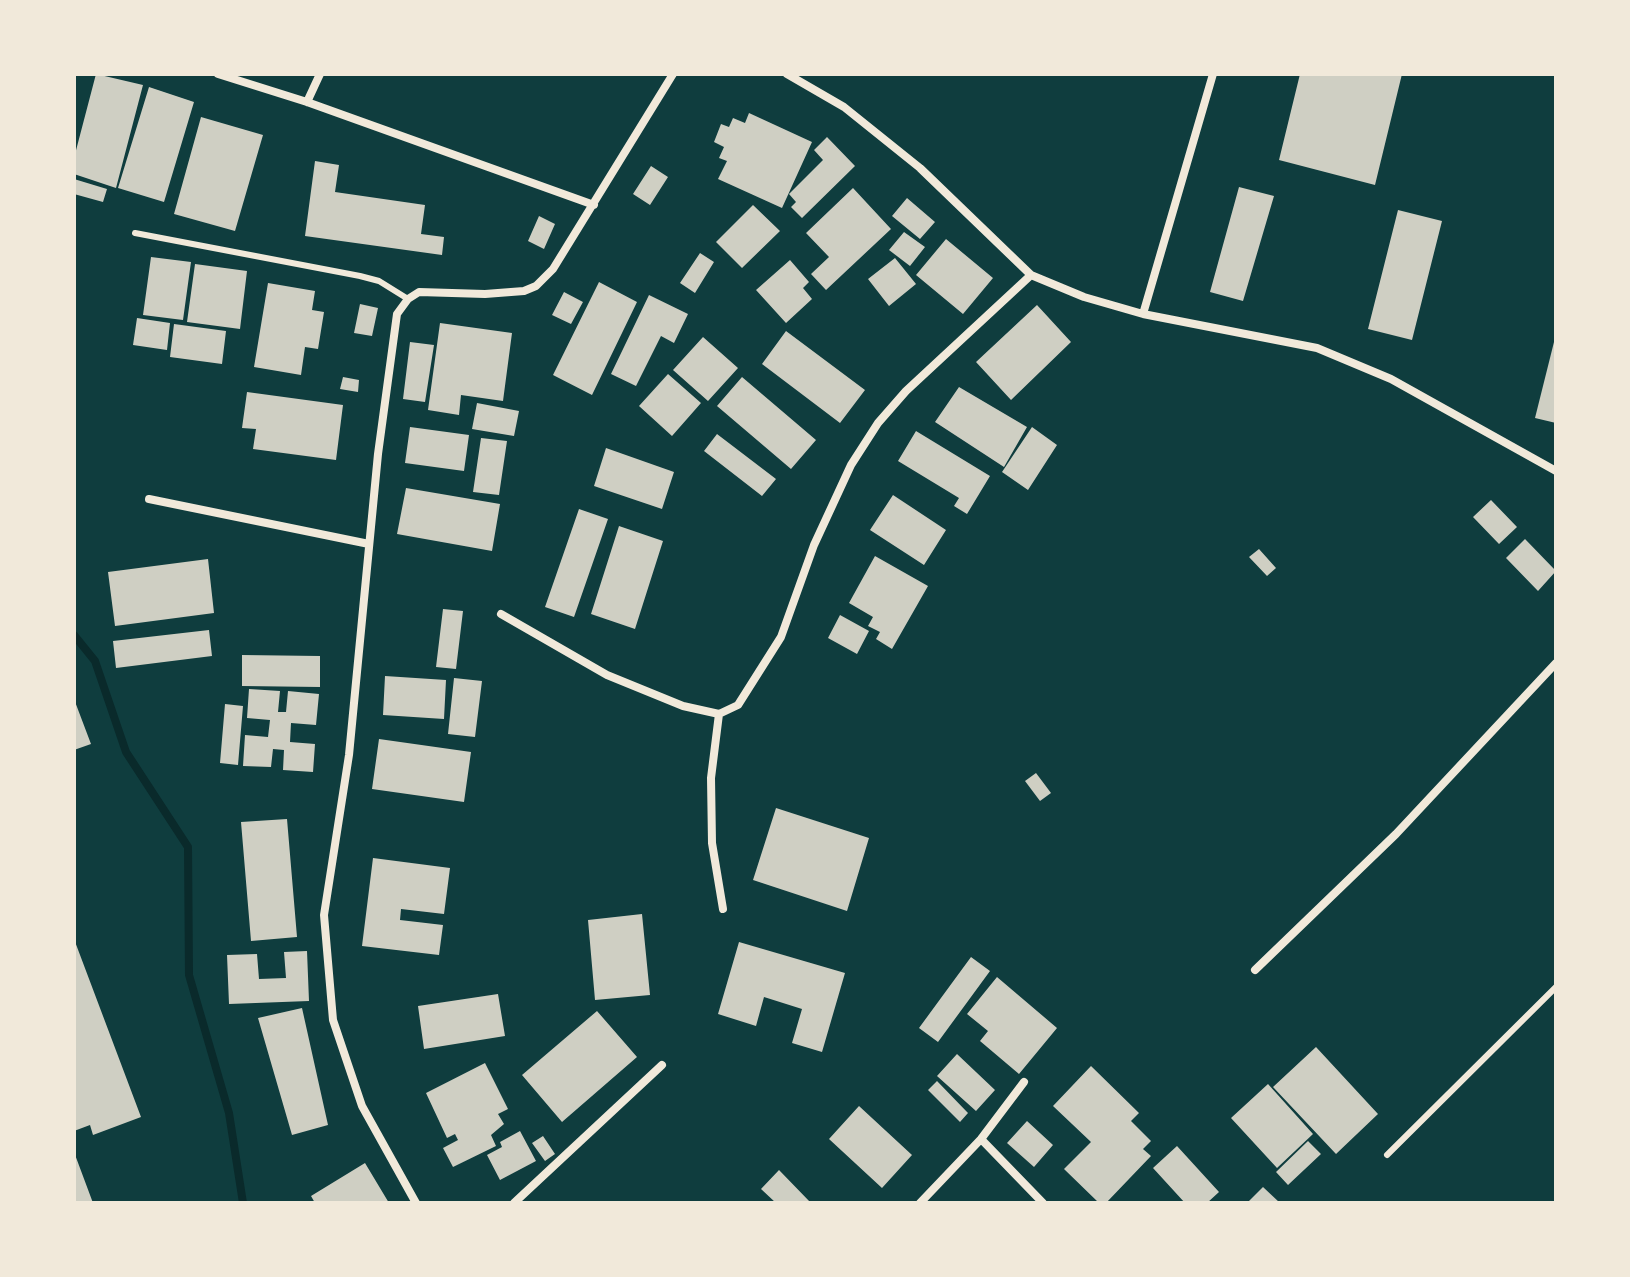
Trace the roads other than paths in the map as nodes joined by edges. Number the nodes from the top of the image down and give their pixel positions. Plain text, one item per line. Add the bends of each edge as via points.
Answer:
1 (218, 74) edge
2 (320, 74) edge
3 (673, 74) edge
4 (787, 74) edge
5 (1213, 74) edge
6 (307, 102) junction
7 (594, 205) junction
8 (135, 233) dead end
9 (1031, 275) junction
10 (408, 299) junction
11 (1143, 314) junction
12 (1556, 471) edge
13 (149, 499) dead end
14 (369, 544) junction
15 (501, 614) dead end
16 (1556, 663) edge
17 (719, 714) junction
18 (723, 909) dead end
19 (1255, 970) dead end
20 (1556, 987) edge
21 (662, 1065) dead end
22 (1024, 1082) dead end
23 (981, 1139) junction
24 (1387, 1155) dead end
25 (416, 1203) edge
26 (514, 1203) edge
27 (920, 1203) edge
28 (1043, 1203) edge

1 - 6 street
2 - 6 street
3 - 7 street
4 - 9 street via 844,107 920,168
5 - 11 street
6 - 7 street
7 - 10 street via 536,286 485,294 419,292
8 - 10 lane via 348,273 379,281
9 - 11 street
9 - 17 street via 878,423 851,465 814,545 781,637 738,705
10 - 14 street via 397,314
11 - 12 street via 1317,348 1391,379
13 - 14 street
14 - 25 street via 349,755 324,915 326,957 333,1020 362,1106
15 - 17 street via 607,675 683,706
16 - 19 street via 1396,834
17 - 18 street via 711,778 712,843
20 - 24 lane
21 - 26 street
22 - 23 street
23 - 27 street
23 - 28 street

